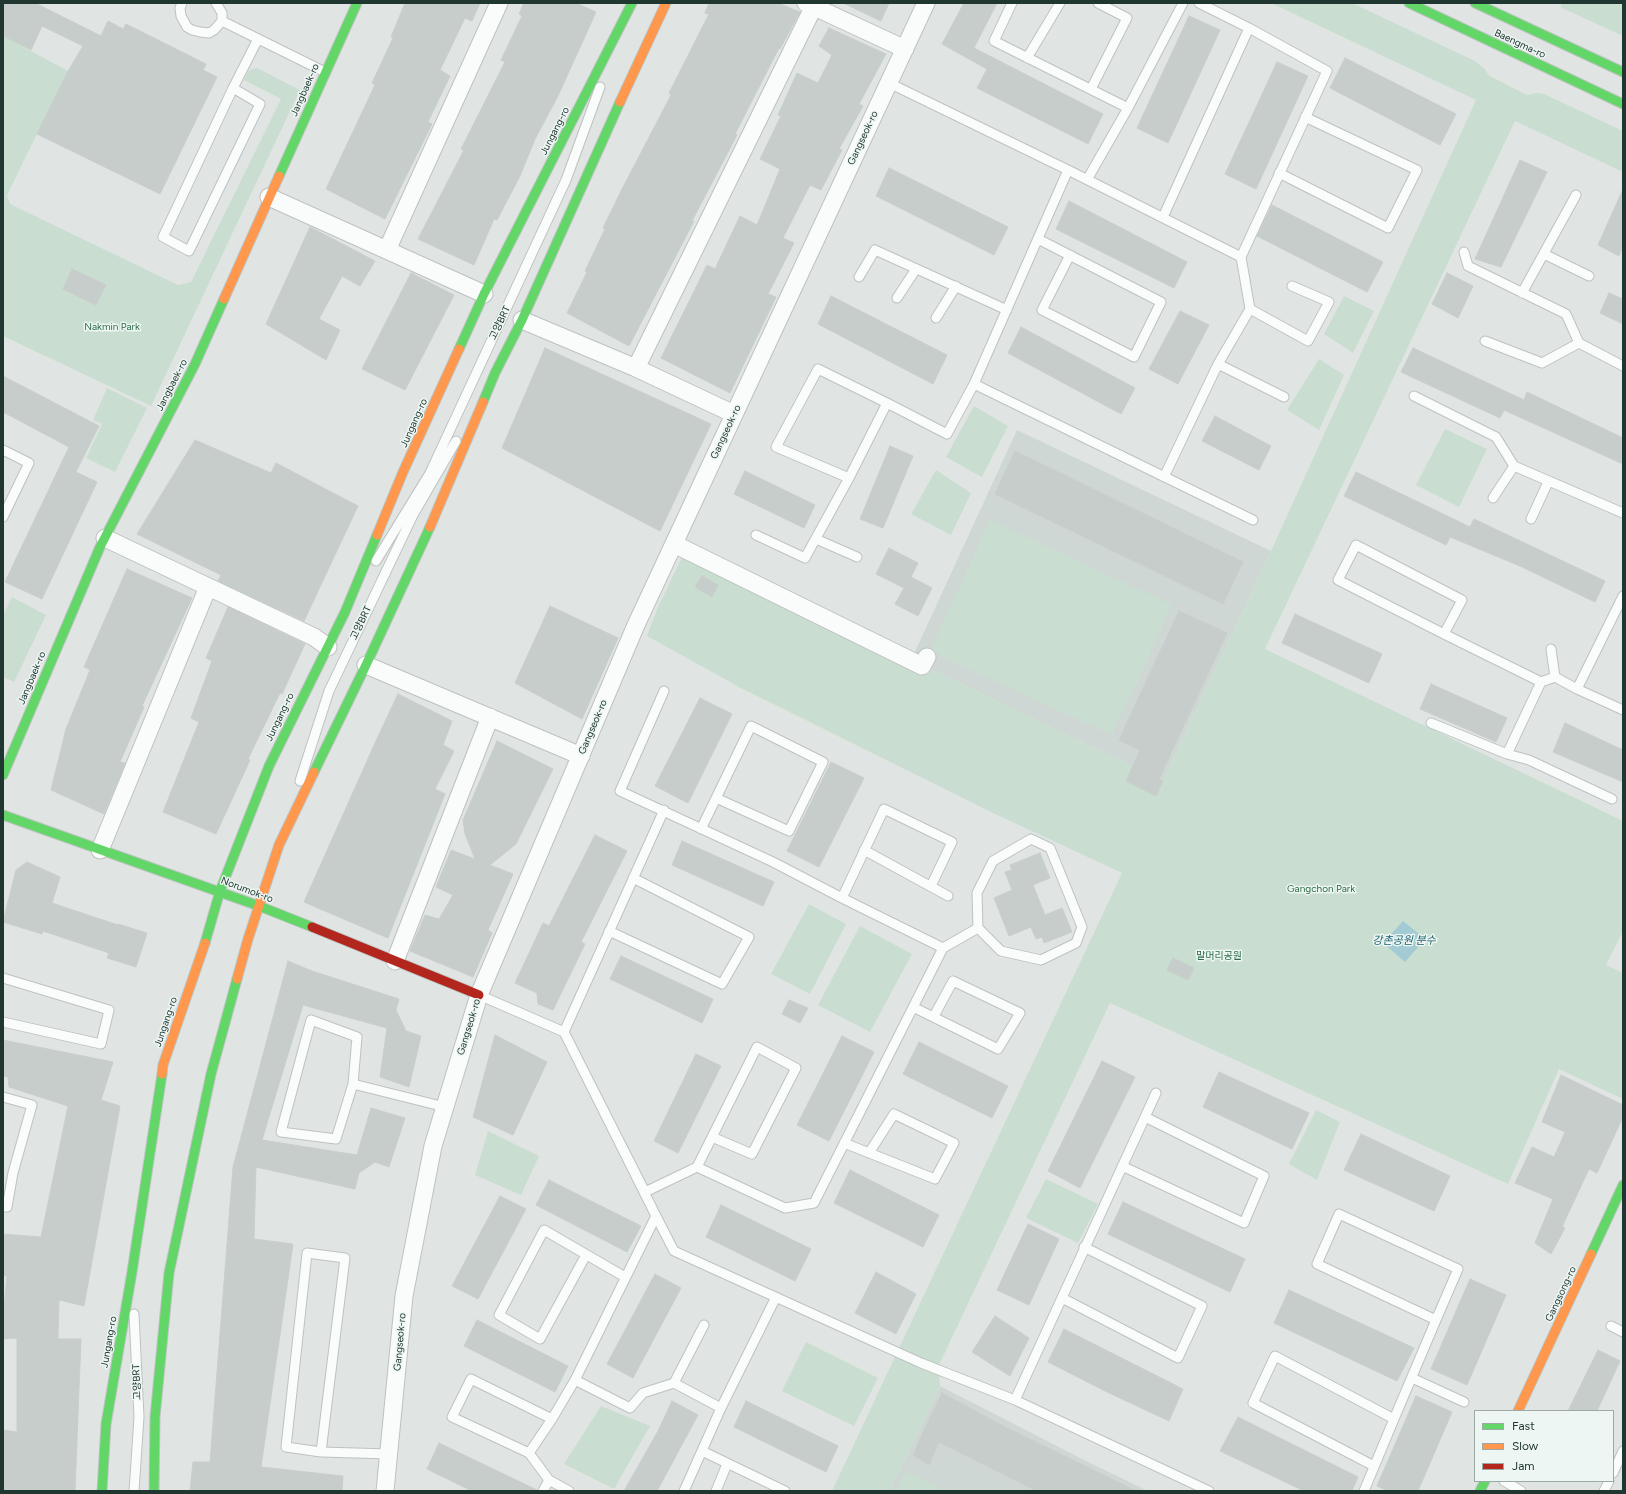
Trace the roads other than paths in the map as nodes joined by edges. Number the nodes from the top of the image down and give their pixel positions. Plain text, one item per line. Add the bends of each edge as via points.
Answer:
1 (182, 3) edge
2 (216, 3) edge
3 (357, 3) edge
4 (499, 3) edge
5 (632, 3) edge
6 (666, 3) edge
7 (926, 3) edge
8 (1012, 3) edge
9 (1060, 3) edge
10 (1098, 3) edge
11 (1183, 3) edge
12 (1199, 3) edge
13 (1409, 3) edge
14 (1475, 3) edge
15 (810, 5) edge
16 (624, 20) junction
17 (222, 21) junction
18 (1249, 28) junction
19 (258, 39) junction
20 (904, 49) junction
21 (1027, 58) junction
22 (325, 72) junction
23 (1623, 72) edge
24 (889, 83) junction
25 (233, 88) junction
26 (1091, 89) junction
27 (1623, 104) edge
28 (1128, 108) junction
29 (1305, 116) junction
30 (1068, 170) junction
31 (1279, 173) junction
32 (1088, 178) junction
33 (1576, 195) dead end
34 (269, 197) junction
35 (1163, 217) junction
36 (1038, 239) junction
37 (387, 250) junction
38 (1464, 252) dead end
39 (1544, 254) junction
40 (1070, 255) junction
41 (1241, 257) junction
42 (916, 268) junction
43 (1589, 276) dead end
44 (859, 277) dead end
45 (956, 286) junction
46 (1292, 286) dead end
47 (1522, 293) junction
48 (484, 294) junction
49 (897, 298) dead end
50 (1250, 309) junction
51 (1007, 310) junction
52 (936, 318) dead end
53 (522, 320) junction
54 (1485, 340) dead end
55 (1579, 343) junction
56 (1218, 364) junction
57 (1623, 366) edge
58 (636, 368) junction
59 (496, 373) junction
60 (974, 384) junction
61 (1414, 396) dead end
62 (1284, 397) dead end
63 (887, 403) junction
64 (734, 414) junction
65 (3, 450) edge
66 (1514, 466) junction
67 (1164, 477) junction
68 (849, 478) junction
69 (1548, 482) junction
70 (1493, 498) dead end
71 (1623, 513) edge
72 (3, 517) edge
73 (1532, 519) dead end
74 (1253, 520) dead end
75 (756, 535) dead end
76 (105, 538) junction
77 (816, 538) junction
78 (674, 544) junction
79 (857, 557) dead end
80 (208, 587) junction
81 (1623, 596) edge
82 (345, 612) junction
83 (1444, 634) junction
84 (328, 647) junction
85 (1551, 648) dead end
86 (927, 657) dead end
87 (366, 665) junction
88 (1555, 677) junction
89 (1541, 682) junction
90 (1577, 689) junction
91 (664, 691) dead end
92 (1623, 710) edge
93 (490, 717) junction
94 (1431, 722) dead end
95 (1506, 754) junction
96 (581, 756) junction
97 (3, 775) edge
98 (716, 798) junction
99 (1612, 799) dead end
100 (664, 810) junction
101 (3, 815) edge
102 (701, 829) junction
103 (279, 845) junction
104 (100, 850) junction
105 (864, 850) junction
106 (633, 878) junction
107 (931, 886) junction
108 (220, 891) junction
109 (948, 896) dead end
110 (842, 898) junction
111 (259, 906) junction
112 (978, 928) junction
113 (609, 931) junction
114 (943, 948) junction
115 (395, 961) junction
116 (3, 978) edge
117 (479, 995) junction
118 (913, 1007) junction
119 (934, 1016) junction
120 (3, 1022) edge
121 (564, 1032) junction
122 (353, 1084) junction
123 (1156, 1093) dead end
124 (3, 1097) edge
125 (445, 1107) junction
126 (1145, 1117) junction
127 (712, 1137) junction
128 (844, 1143) junction
129 (869, 1153) junction
130 (1122, 1166) junction
131 (697, 1167) junction
132 (3, 1171) edge
133 (13, 1173) junction
134 (1623, 1185) edge
135 (3, 1207) edge
136 (656, 1216) junction
137 (1084, 1247) junction
138 (586, 1255) junction
139 (132, 1272) junction
140 (625, 1277) junction
141 (776, 1297) junction
142 (1062, 1298) junction
143 (1436, 1320) junction
144 (704, 1325) dead end
145 (1611, 1326) dead end
146 (1623, 1332) edge
147 (1412, 1378) junction
148 (575, 1380) junction
149 (674, 1383) junction
150 (1015, 1400) junction
151 (1464, 1402) dead end
152 (721, 1408) junction
153 (1518, 1410) edge
154 (552, 1419) junction
155 (1394, 1419) junction
156 (702, 1451) junction
157 (1623, 1451) edge
158 (321, 1452) junction
159 (529, 1453) junction
160 (389, 1454) junction
161 (727, 1464) junction
162 (1374, 1466) junction
163 (1614, 1471) edge
164 (548, 1480) junction
165 (1484, 1482) edge
166 (1506, 1482) edge
167 (1608, 1482) edge
168 (686, 1490) edge
169 (102, 1491) edge
170 (134, 1491) edge
171 (154, 1491) edge
172 (386, 1491) edge
173 (543, 1491) edge
174 (569, 1491) edge
175 (716, 1491) edge
176 (785, 1491) edge
177 (1209, 1491) edge
178 (1364, 1491) edge
179 (1480, 1491) edge
180 (1521, 1491) edge
181 (1604, 1491) edge

1 - 17 lane via 181,16 192,30 209,32
2 - 17 lane via 222,13
3 - 22 main road, Jangbaek-ro
4 - 37 street
5 - 16 main road, Jungang-ro
6 - 53 main road
7 - 20 street, Gangseok-ro
8 - 21 lane via 994,41
9 - 21 lane
10 - 26 lane via 1127,18
11 - 28 lane
12 - 18 lane
13 - 27 main road, Baengma-ro
14 - 23 main road, Baengma-ro
15 - 20 street
15 - 58 street
16 - 48 main road, Jungang-ro
16 - 82 lane, 고양BRT via 566,180 433,467
17 - 19 lane
18 - 29 lane via 1327,71
18 - 35 lane
19 - 22 lane
19 - 25 lane
20 - 24 street, Gangseok-ro
21 - 26 lane
22 - 34 main road, Jangbaek-ro
24 - 30 lane
24 - 64 street, Gangseok-ro
25 - 25 lane via 163,238 189,252 260,104
26 - 28 lane
28 - 32 lane
29 - 31 lane
29 - 31 lane via 1417,170 1388,228
30 - 32 lane
30 - 36 lane
31 - 41 lane
32 - 35 lane
33 - 39 lane
34 - 37 street
34 - 76 main road, Jangbaek-ro via 195,364
35 - 41 lane
36 - 40 lane
36 - 51 lane
37 - 48 street
38 - 47 lane via 1468,266
39 - 43 lane
39 - 47 lane
40 - 40 lane via 1042,310 1134,357 1162,302
41 - 50 lane
42 - 44 lane via 875,250
42 - 45 lane
42 - 49 lane
45 - 51 lane
45 - 52 lane
46 - 50 lane via 1329,302 1308,341
47 - 55 lane via 1566,314
48 - 82 main road, Jungang-ro via 404,472
50 - 56 lane
51 - 60 lane
53 - 58 street
53 - 59 main road
54 - 55 lane via 1542,363
55 - 57 lane
56 - 62 lane
56 - 67 lane
58 - 64 street
59 - 87 main road via 428,531
59 - 103 lane, 고양BRT via 413,515 329,691
60 - 63 lane via 947,434
60 - 67 lane
61 - 66 lane via 1496,437
63 - 68 lane
63 - 68 lane via 818,368 776,447
64 - 78 street, Gangseok-ro
65 - 72 lane via 29,463
66 - 69 lane
66 - 70 lane
67 - 74 lane
68 - 77 lane
69 - 71 lane
69 - 73 lane
75 - 77 lane via 805,558
76 - 80 street
76 - 97 main road, Jangbaek-ro
77 - 79 lane
78 - 86 street via 922,666
78 - 96 street, Gangseok-ro via 636,625
80 - 84 street via 314,637
80 - 104 street
81 - 90 lane
82 - 84 main road, Jungang-ro
83 - 83 lane via 1462,600 1356,545 1338,580
83 - 89 lane
84 - 108 main road, Jungang-ro via 268,766
85 - 88 lane
87 - 93 street
87 - 103 main road
88 - 89 lane
88 - 90 lane
89 - 95 lane
90 - 92 lane
91 - 100 lane via 620,791
93 - 96 street
93 - 115 street
94 - 95 lane
95 - 99 lane via 1529,760
96 - 117 street, Gangseok-ro
98 - 98 lane via 789,831 823,762 751,726
98 - 102 lane
100 - 102 lane
100 - 106 lane
101 - 104 main road, Norumok-ro
102 - 110 lane via 773,862
103 - 111 main road
104 - 108 main road, Norumok-ro
105 - 107 lane
105 - 107 lane via 884,809 952,842
105 - 110 lane
106 - 113 lane
106 - 113 lane via 749,937 722,984
107 - 109 lane
108 - 111 main road, Norumok-ro
108 - 139 main road, Jungang-ro via 163,1065
110 - 114 lane
111 - 115 main road, Norumok-ro
111 - 171 main road via 211,1074 169,1273 155,1417
112 - 112 lane via 1001,951 1041,960 1076,943 1082,927 1050,848 1031,839 993,861 977,893
112 - 114 lane
113 - 121 lane
114 - 118 lane
115 - 117 main road, Norumok-ro
116 - 120 lane via 109,1010 101,1044
117 - 121 lane
117 - 125 street, Gangseok-ro
118 - 119 lane
118 - 128 lane
119 - 119 lane via 998,1049 1020,1013 953,981
121 - 131 lane via 645,1192
121 - 136 lane
122 - 122 lane via 357,1037 311,1020 281,1132 336,1139
122 - 125 lane
123 - 126 lane
124 - 133 lane via 32,1105
125 - 160 street, Gangseok-ro via 433,1146 404,1296
126 - 130 lane
126 - 130 lane via 1264,1176 1244,1223
127 - 127 lane via 757,1047 796,1068 752,1154
127 - 131 lane
128 - 129 lane
128 - 131 lane via 814,1202 785,1208
129 - 129 lane via 935,1179 954,1143 894,1114
130 - 137 lane
132 - 133 lane
133 - 135 lane via 7,1207
134 - 153 main road, Gangsong-ro
136 - 140 lane
136 - 141 lane via 674,1251
137 - 142 lane
137 - 142 lane via 1202,1306 1178,1358
138 - 138 lane via 540,1339 500,1315 544,1230
138 - 140 lane
139 - 169 main road, Jungang-ro via 106,1424
139 - 170 lane, 고양BRT via 138,1418
140 - 148 lane
141 - 150 lane via 922,1363
141 - 152 lane
142 - 150 lane
143 - 143 lane via 1458,1269 1339,1214 1317,1264
143 - 147 lane
144 - 149 lane
145 - 146 lane
147 - 151 lane
147 - 155 lane
148 - 149 lane via 630,1408 643,1393
148 - 154 lane
149 - 152 lane
150 - 177 lane
152 - 156 lane
154 - 159 lane
154 - 159 lane via 471,1379 452,1418
155 - 162 lane
155 - 162 lane via 1275,1356 1253,1403
156 - 161 lane
156 - 168 lane
157 - 163 lane
158 - 158 lane via 345,1258 307,1253 286,1447
158 - 160 lane
159 - 164 lane
160 - 172 street, Gangseok-ro
161 - 175 lane
161 - 176 lane
162 - 178 lane
164 - 173 lane
164 - 174 lane
165 - 179 main road
166 - 180 lane
167 - 181 lane

